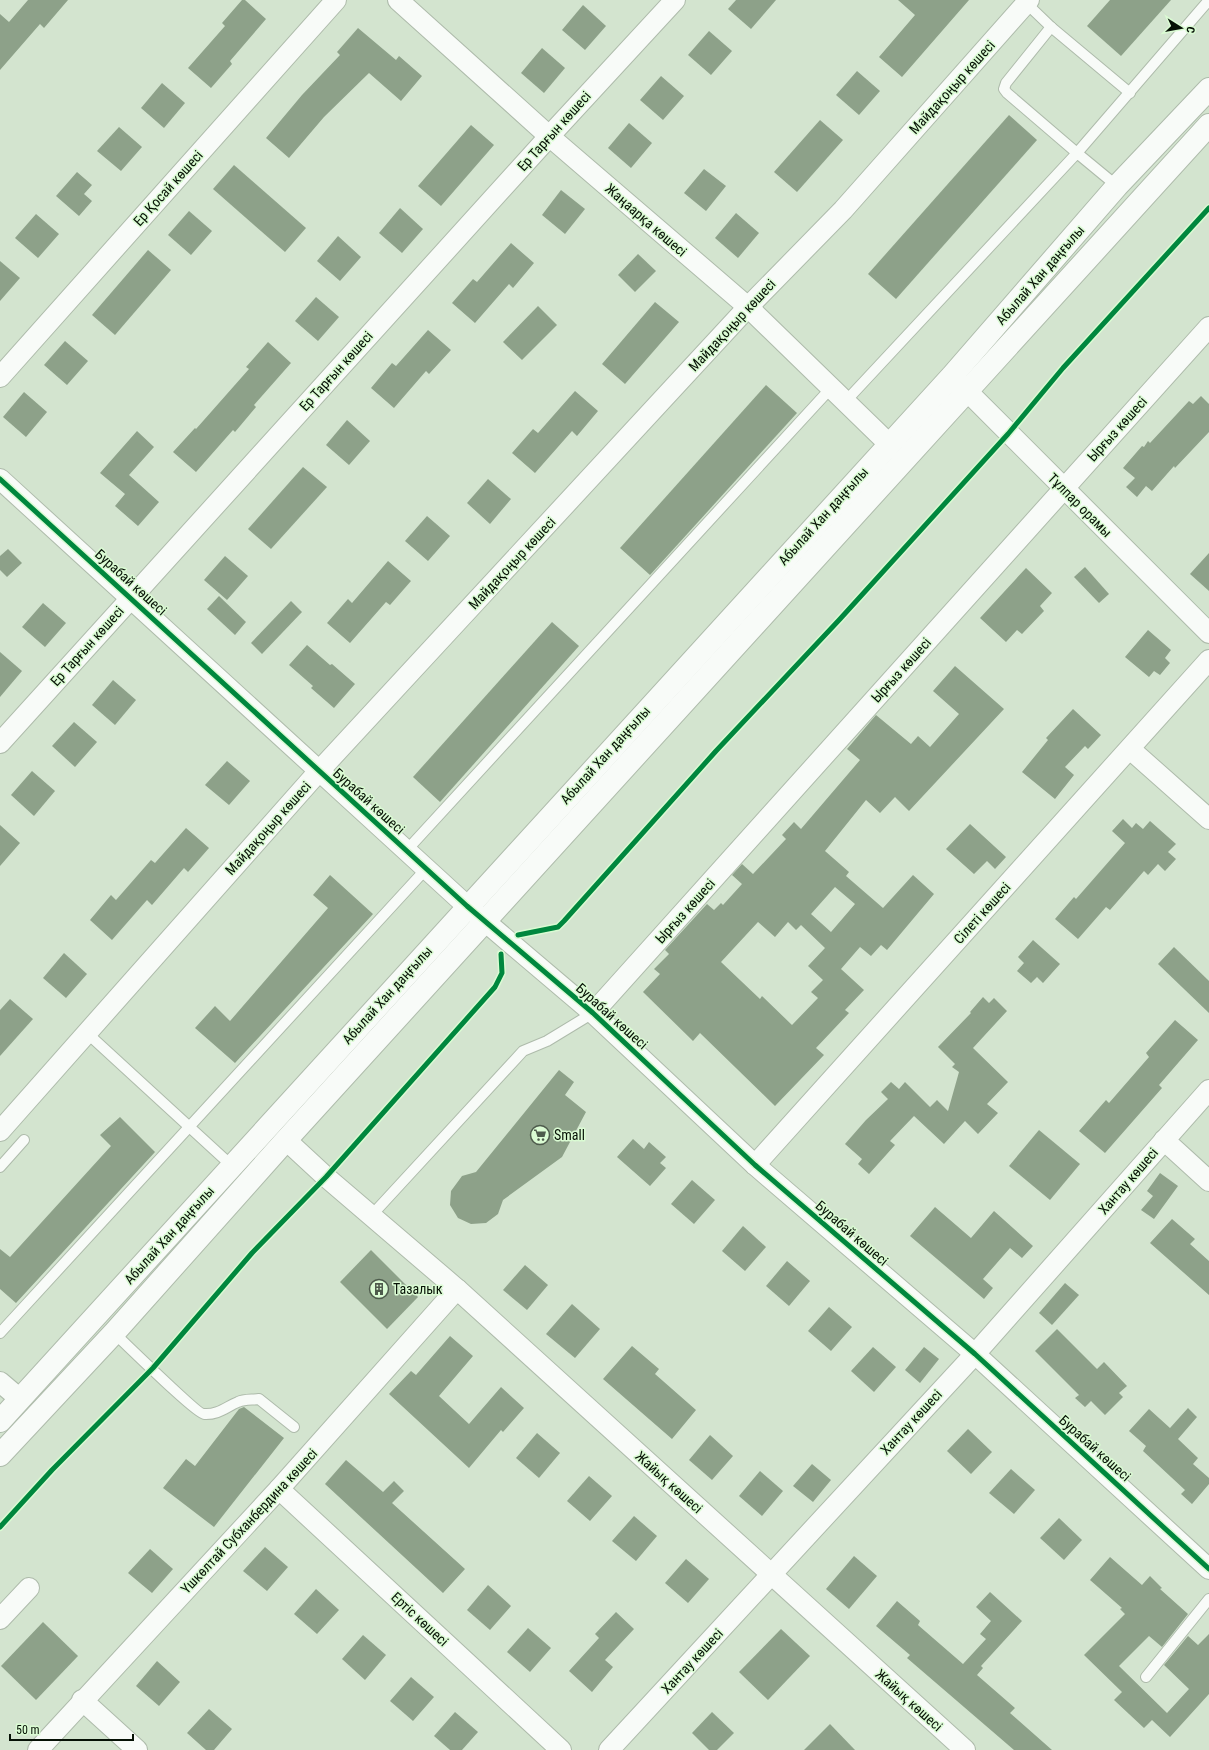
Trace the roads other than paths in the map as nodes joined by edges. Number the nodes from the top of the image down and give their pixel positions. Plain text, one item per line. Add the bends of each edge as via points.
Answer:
1 (336, 0) edge
2 (398, 0) edge
3 (675, 0) edge
4 (1209, 0) edge
5 (1028, 2) edge
6 (1052, 27) junction
7 (1209, 89) edge
8 (1130, 93) junction
9 (1209, 125) edge
10 (549, 136) junction
11 (1077, 153) junction
12 (1117, 186) junction
13 (748, 307) junction
14 (1209, 327) edge
15 (952, 376) junction
16 (0, 377) edge
17 (967, 393) junction
18 (838, 395) junction
19 (889, 444) junction
20 (0, 479) edge
21 (1064, 489) junction
22 (130, 598) junction
23 (1209, 633) edge
24 (1209, 660) edge
25 (0, 743) edge
26 (1130, 750) junction
27 (319, 771) junction
28 (1209, 819) edge
29 (406, 851) junction
30 (426, 869) junction
31 (467, 906) junction
32 (484, 922) junction
33 (593, 1013) junction
34 (87, 1033) junction
35 (1209, 1090) edge
36 (190, 1126) junction
37 (0, 1131) edge
38 (24, 1140) dead end
39 (286, 1140) junction
40 (1164, 1140) junction
41 (755, 1165) junction
42 (232, 1166) junction
43 (0, 1168) edge
44 (1209, 1181) edge
45 (371, 1216) junction
46 (457, 1289) junction
47 (0, 1332) edge
48 (114, 1333) junction
49 (975, 1354) junction
50 (0, 1382) edge
51 (20, 1399) junction
52 (0, 1421) edge
53 (294, 1427) dead end
54 (0, 1455) edge
55 (280, 1489) junction
56 (1209, 1569) edge
57 (771, 1575) junction
58 (29, 1588) dead end
59 (1209, 1599) edge
60 (0, 1618) edge
61 (1146, 1677) dead end
62 (82, 1700) junction
63 (38, 1750) edge
64 (137, 1750) edge
65 (561, 1750) edge
66 (609, 1750) edge
67 (965, 1750) edge

1 - 16 street, Ер Қосай көшесі
2 - 10 street, Жаңаарқа көшесі
3 - 10 street, Ер Тарғын көшесі
4 - 8 lane
5 - 6 lane
5 - 13 street, Майдақоңыр көшесі via 843,210
6 - 8 lane
6 - 11 lane via 1006,82 1004,89
7 - 12 main road, Абылай Хан даңғылы
8 - 11 lane
9 - 17 main road, Абылай Хан даңғылы
10 - 13 street, Жаңаарқа көшесі
10 - 22 street, Ер Тарғын көшесі
11 - 12 lane
11 - 18 lane
12 - 15 main road, Абылай Хан даңғылы
13 - 18 street, Жаңаарқа көшесі
13 - 27 street, Майдақоңыр көшесі
14 - 21 street, Ырғыз көшесі
15 - 17 street, Тұлпар орамы
15 - 19 main road, Абылай Хан даңғылы
17 - 21 street, Тұлпар орамы
17 - 32 main road, Абылай Хан даңғылы
18 - 19 street, Жаңаарқа көшесі
18 - 29 lane
19 - 31 main road, Абылай Хан даңғылы
20 - 22 street, Бурабай көшесі
21 - 23 street, Тұлпар орамы
21 - 33 street, Ырғыз көшесі
22 - 25 street, Ер Тарғын көшесі
22 - 27 street, Бурабай көшесі
24 - 26 street, Сілеті көшесі
26 - 28 street
26 - 41 street, Сілеті көшесі
27 - 29 street, Бурабай көшесі
27 - 34 street, Майдақоңыр көшесі
29 - 30 street, Бурабай көшесі
30 - 31 street, Бурабай көшесі
30 - 36 lane
31 - 32 street, Бурабай көшесі
31 - 42 main road, Абылай Хан даңғылы
32 - 33 street, Бурабай көшесі
32 - 39 main road, Абылай Хан даңғылы
33 - 41 street, Бурабай көшесі
33 - 45 lane via 547,1041 523,1051
34 - 36 lane
34 - 37 street, Майдақоңыр көшесі
35 - 40 street, Хантау көшесі
36 - 42 lane
36 - 47 lane
38 - 43 lane
39 - 45 street, Жайық көшесі
39 - 48 main road, Абылай Хан даңғылы
40 - 44 street
40 - 49 street, Хантау көшесі
41 - 49 street, Бурабай көшесі
42 - 51 main road, Абылай Хан даңғылы
45 - 46 street, Жайық көшесі
46 - 55 street, Үшкөлтай Субханбердина көшесі
46 - 57 street, Жайық көшесі
48 - 53 lane via 202,1414 215,1414 239,1401 259,1399
48 - 54 main road, Абылай Хан даңғылы
49 - 56 street, Бурабай көшесі
49 - 57 street, Хантау көшесі
50 - 51 street
51 - 52 main road, Абылай Хан даңғылы
55 - 62 street, Үшкөлтай Субханбердина көшесі
55 - 65 street, Ертіс көшесі
57 - 66 street, Хантау көшесі
57 - 67 street, Жайық көшесі
58 - 60 street
59 - 61 lane
62 - 63 street, Үшкөлтай Субханбердина көшесі
62 - 64 street

